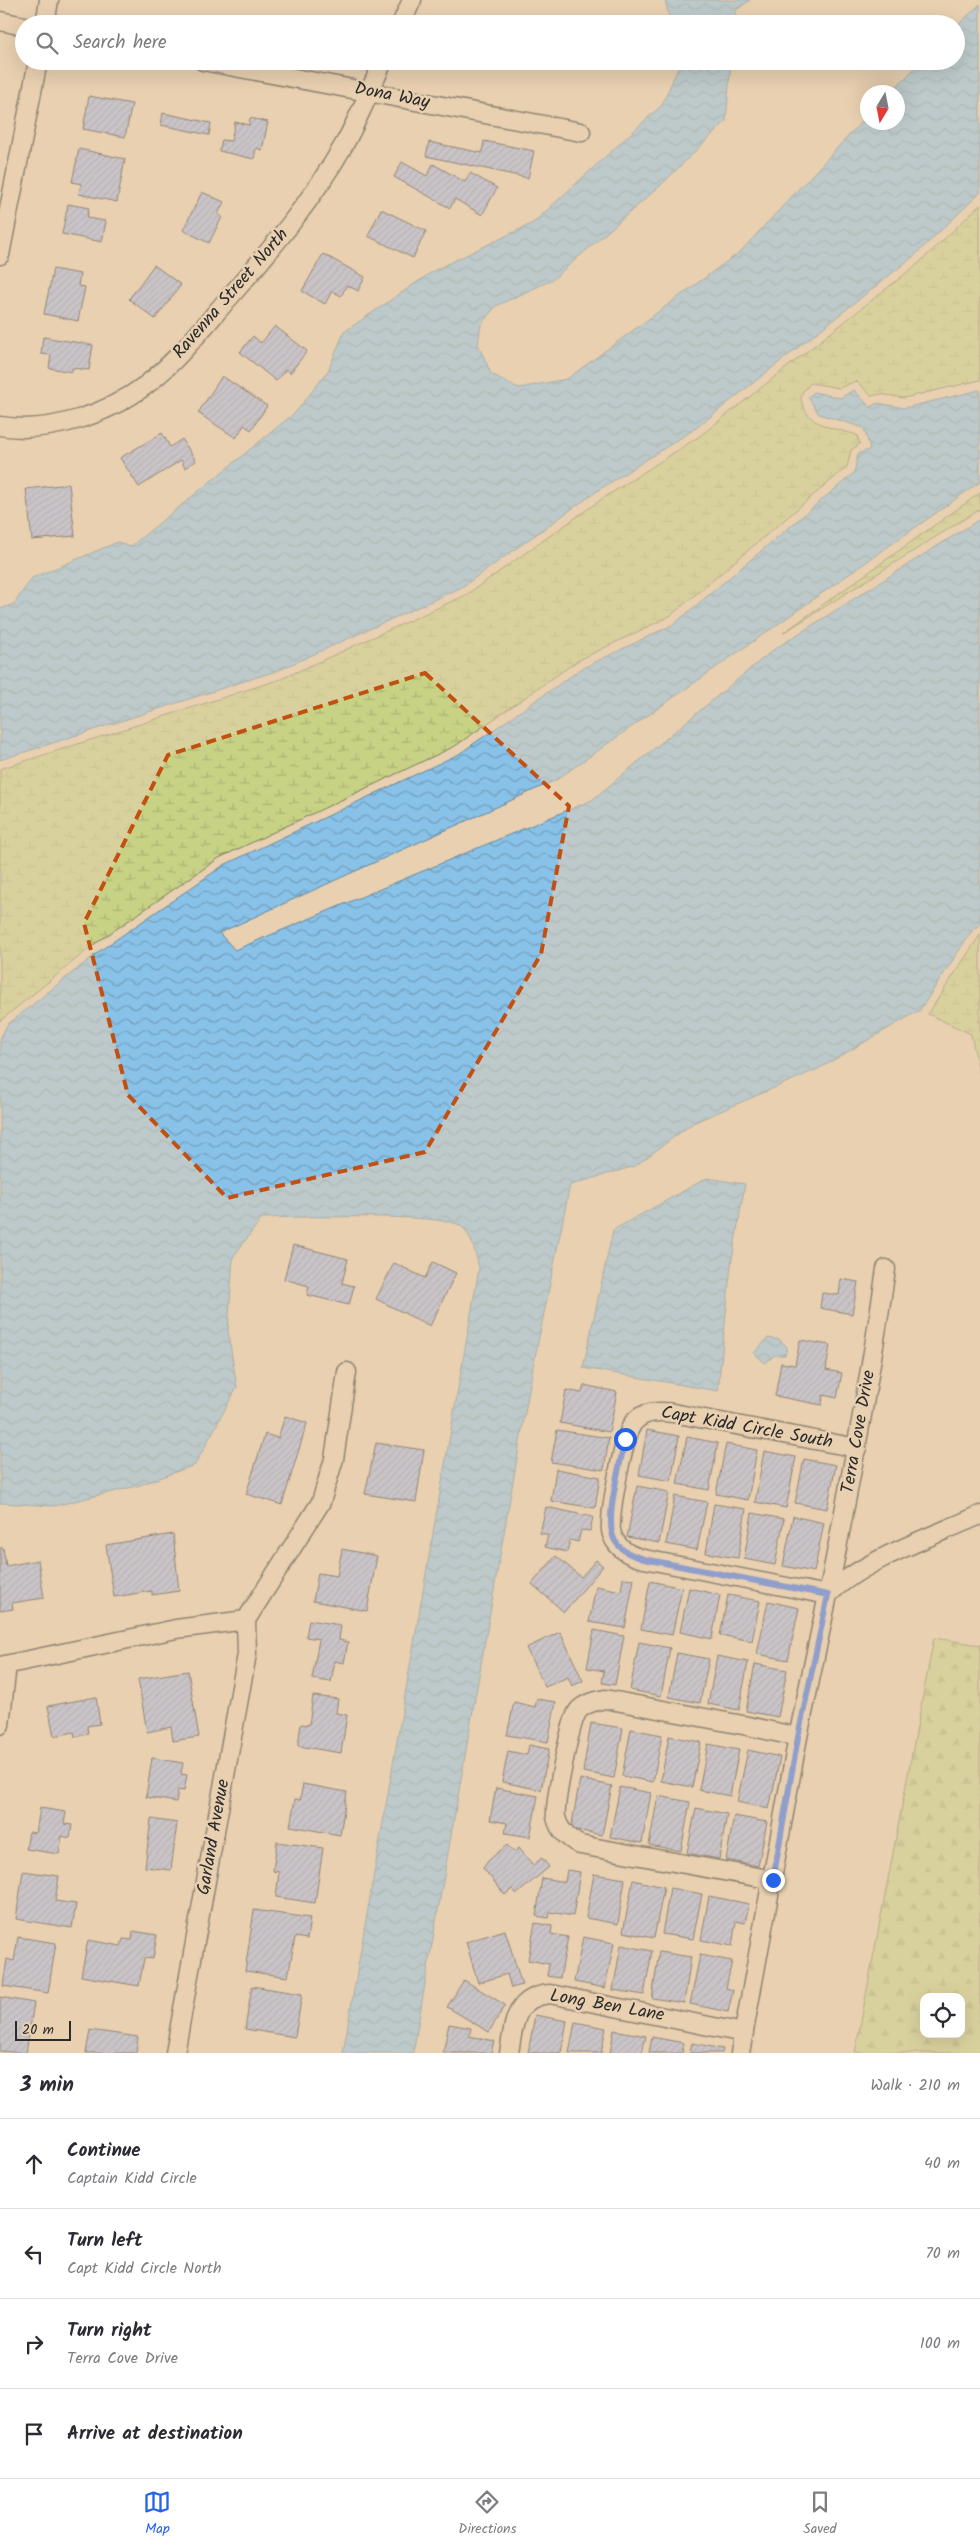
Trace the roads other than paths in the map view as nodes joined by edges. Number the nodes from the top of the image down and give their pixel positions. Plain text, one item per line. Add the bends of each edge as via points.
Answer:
1 (49, 0) edge
2 (412, 0) edge
3 (46, 15) edge
4 (405, 15) edge
5 (0, 22) edge
6 (15, 24) edge
7 (36, 70) edge
8 (253, 70) edge
9 (379, 70) edge
10 (370, 91) junction
11 (581, 132) dead end
12 (0, 255) edge
13 (0, 426) edge
14 (886, 1269) dead end
15 (347, 1372) dead end
16 (857, 1448) junction
17 (980, 1515) edge
18 (828, 1595) junction
19 (246, 1620) junction
20 (4, 1666) edge
21 (0, 1725) edge
22 (798, 1737) junction
23 (773, 1880) junction
24 (744, 2032) junction
25 (176, 2053) edge
26 (509, 2053) edge
27 (740, 2053) edge

1 - 3 street
2 - 4 street
5 - 6 street
7 - 12 street
8 - 10 street, Dona Way
9 - 10 street, Ravenna Street North
10 - 11 street, Dona Way
10 - 13 street, Ravenna Street North via 345,143 285,233 160,372 127,398 91,414 35,428
14 - 16 street, Terra Cove Drive
15 - 19 street via 334,1459 321,1502
16 - 18 street, Terra Cove Drive
16 - 18 street, Capt Kidd Circle South via 664,1411 639,1418 625,1439 611,1520 616,1542 626,1552 644,1559
17 - 18 street via 865,1568
18 - 22 street, Terra Cove Drive
19 - 20 street via 176,1629
19 - 25 street, Garland Avenue via 247,1654
20 - 21 street
22 - 23 street, Terra Cove Drive
22 - 23 street via 605,1699 579,1710 570,1730 556,1815 561,1831 580,1846
23 - 24 street, Terra Cove Drive
24 - 26 street, Long Ben Lane via 545,1994 521,2007 515,2018
24 - 27 street, Terra Cove Drive

